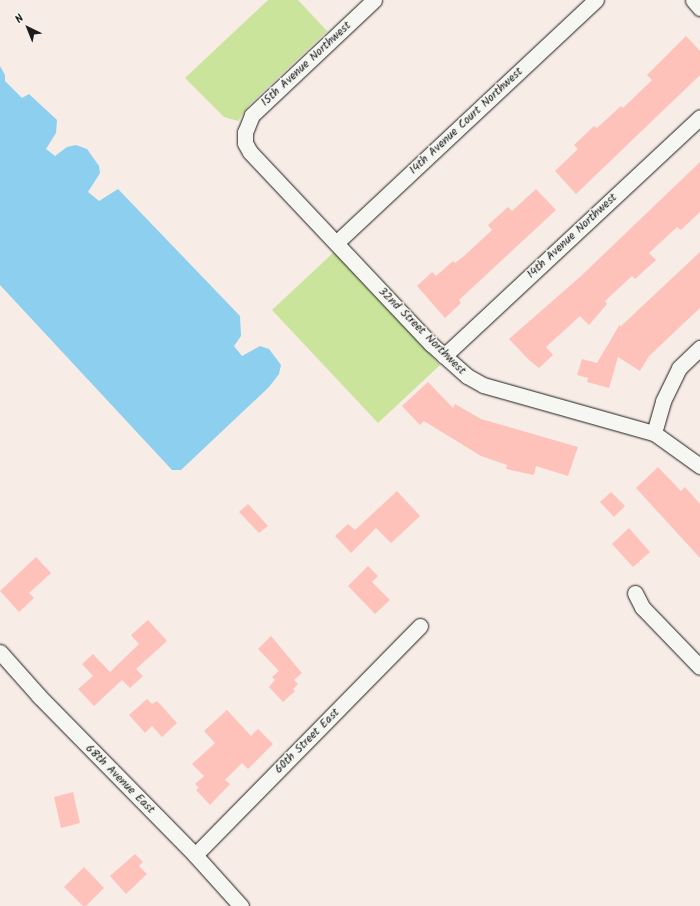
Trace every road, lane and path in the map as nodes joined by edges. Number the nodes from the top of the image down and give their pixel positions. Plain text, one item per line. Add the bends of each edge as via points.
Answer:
1 (374, 0) edge
2 (596, 0) edge
3 (693, 0) edge
4 (700, 8) edge
5 (700, 117) edge
6 (245, 132) joint
7 (336, 243) junction
8 (700, 348) edge
9 (444, 356) junction
10 (654, 433) junction
11 (700, 466) edge
12 (635, 593) dead end
13 (420, 626) dead end
14 (0, 652) edge
15 (700, 667) edge
16 (195, 855) junction
17 (241, 906) edge

1 - 6 street, 15th Avenue Northwest via 252,115
2 - 7 street, 14th Avenue Court Northwest
3 - 4 street
5 - 9 street, 14th Avenue Northwest
6 - 7 street, 32nd Street Northwest via 245,143 250,152
7 - 9 street, 32nd Street Northwest
8 - 10 street via 679,368 663,401
9 - 10 street, 32nd Street Northwest via 467,376 484,385
10 - 11 street, 32nd Street Northwest
12 - 15 street via 642,607
13 - 16 street, 60th Street East
14 - 16 street, 68th Avenue East via 39,696
16 - 17 street, 68th Avenue East

